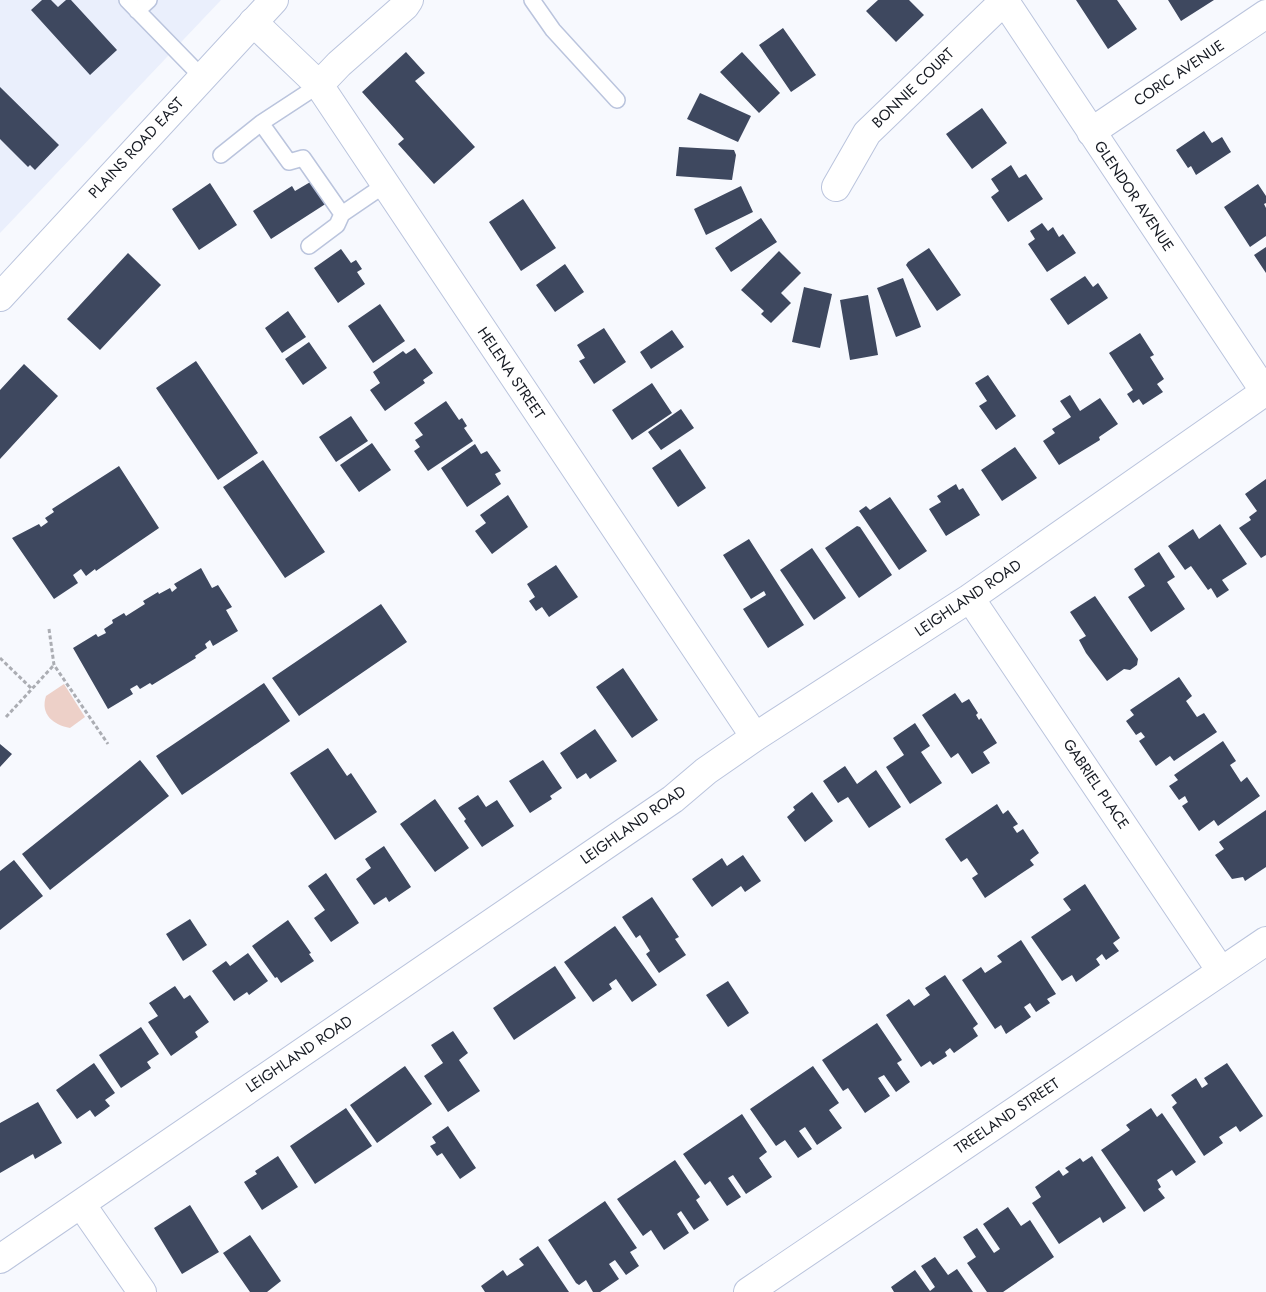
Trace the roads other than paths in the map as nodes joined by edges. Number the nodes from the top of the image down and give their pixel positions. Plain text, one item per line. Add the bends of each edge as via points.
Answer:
1 (149, 0) edge
2 (274, 0) edge
3 (409, 0) edge
4 (532, 0) edge
5 (1004, 0) edge
6 (132, 6) edge
7 (1266, 14) edge
8 (253, 22) junction
9 (202, 77) junction
10 (320, 85) junction
11 (617, 100) dead end
12 (262, 123) junction
13 (1091, 132) junction
14 (222, 155) dead end
15 (386, 184) junction
16 (836, 187) dead end
17 (342, 214) junction
18 (309, 246) dead end
19 (0, 297) edge
20 (1265, 391) edge
21 (970, 598) junction
22 (755, 737) junction
23 (1266, 941) edge
24 (1221, 970) junction
25 (81, 1204) junction
26 (0, 1259) edge
27 (142, 1292) edge
28 (748, 1292) edge

1 - 6 lane
2 - 8 street, PLAINS ROAD EAST
3 - 10 street
4 - 11 lane via 553,30
5 - 13 street, GLENDOR AVENUE
5 - 16 street, BONNIE COURT via 867,133
6 - 9 lane
7 - 13 street, CORIC AVENUE
8 - 9 street, PLAINS ROAD EAST
8 - 10 street, HELENA STREET
9 - 19 street, PLAINS ROAD EAST
10 - 12 lane
10 - 15 street, HELENA STREET
12 - 14 lane
12 - 17 lane via 289,162 303,158
13 - 20 street, GLENDOR AVENUE
15 - 17 lane
15 - 22 street, HELENA STREET
17 - 18 lane via 337,225
20 - 21 street, LEIGHLAND ROAD
21 - 22 street, LEIGHLAND ROAD
21 - 24 street, GABRIEL PLACE
22 - 25 street, LEIGHLAND ROAD via 673,799
23 - 24 street, TREELAND STREET
24 - 28 street, TREELAND STREET
25 - 26 street, LEIGHLAND ROAD
25 - 27 street

